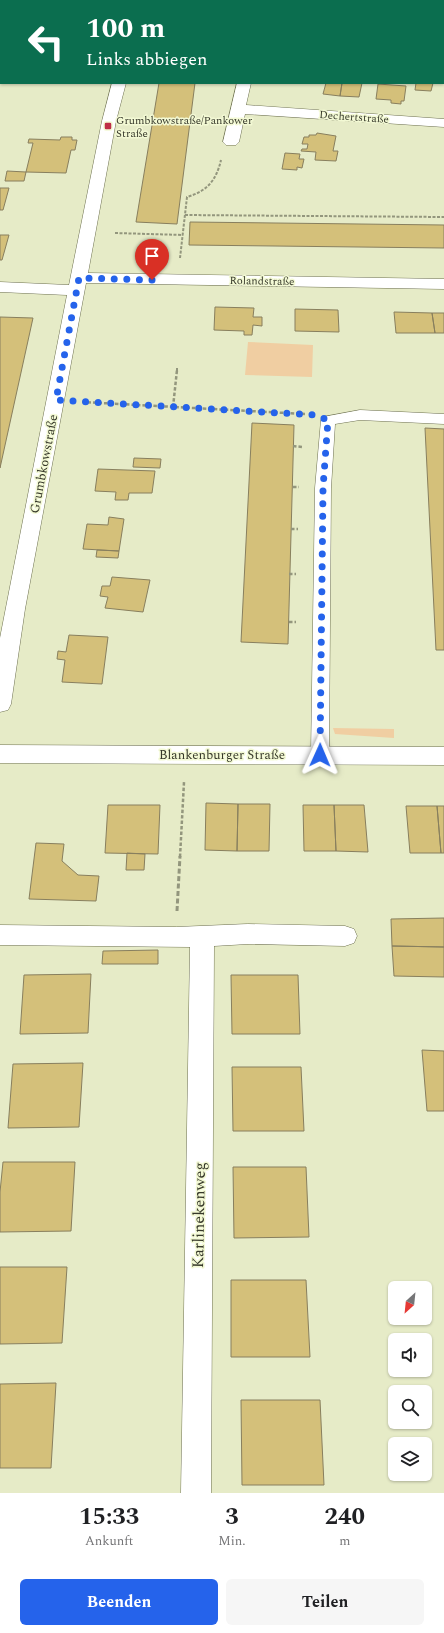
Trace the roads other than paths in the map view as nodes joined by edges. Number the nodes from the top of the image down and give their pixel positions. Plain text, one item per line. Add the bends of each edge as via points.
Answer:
1 (119, 84) edge
2 (244, 84) edge
3 (238, 109) junction
4 (444, 123) edge
5 (231, 142) road end
6 (78, 284) junction
7 (444, 284) edge
8 (0, 287) edge
9 (444, 419) edge
10 (3, 664) edge
11 (0, 704) edge
12 (0, 754) edge
13 (320, 755) junction
14 (444, 756) edge
15 (0, 935) edge
16 (345, 936) dead end
17 (202, 938) junction
18 (196, 1493) edge

1 - 6 street, Grumbkowstraße via 109,121
2 - 3 street
3 - 4 street, Dechertstraße
3 - 5 street
6 - 7 street, Rolandstraße
6 - 8 street, Rolandstraße
6 - 10 street, Grumbkowstraße
9 - 13 lane via 360,415 328,420 323,488
10 - 11 street, Grumbkowstraße
12 - 13 street, Blankenburger Straße
13 - 14 street, Blankenburger Straße
15 - 17 street
16 - 17 street via 248,934
17 - 18 street, Karlinekenweg

